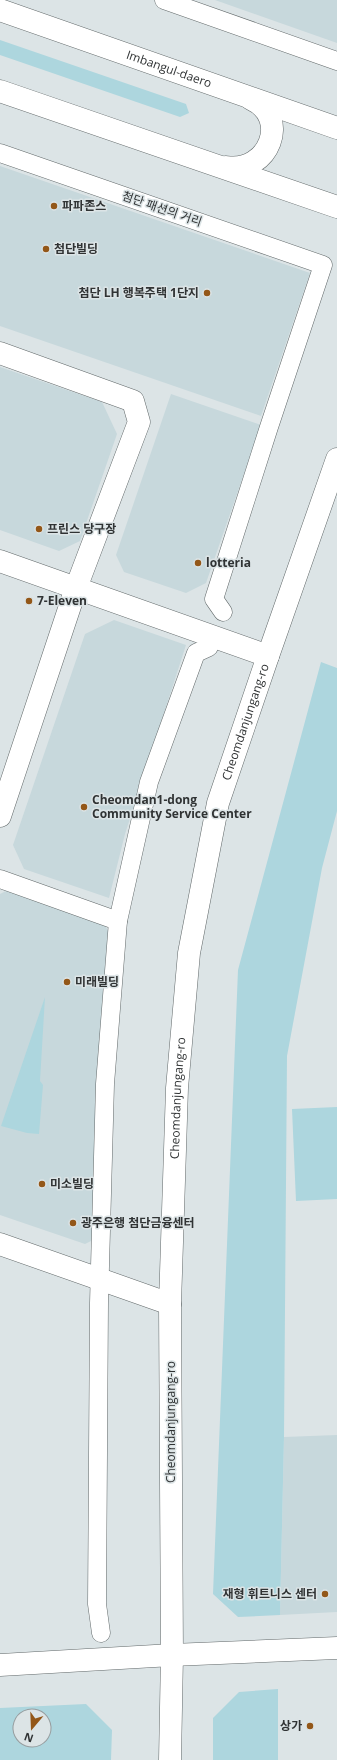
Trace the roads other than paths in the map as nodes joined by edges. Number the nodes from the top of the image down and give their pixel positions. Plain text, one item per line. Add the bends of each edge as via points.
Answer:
1 (164, 0) edge
2 (0, 10) edge
3 (337, 61) edge
4 (0, 91) edge
5 (240, 94) junction
6 (337, 128) edge
7 (0, 153) edge
8 (213, 164) junction
9 (337, 207) edge
10 (0, 353) edge
11 (337, 459) edge
12 (0, 561) edge
13 (76, 588) junction
14 (223, 612) dead end
15 (209, 647) dead end
16 (268, 656) junction
17 (0, 816) edge
18 (0, 879) edge
19 (118, 921) junction
20 (0, 1244) edge
21 (100, 1280) junction
22 (170, 1304) junction
23 (101, 1633) dead end
24 (337, 1648) edge
25 (172, 1655) junction
26 (0, 1665) edge
27 (170, 1760) edge

1 - 3 street
2 - 5 street, Imbangul-daero
4 - 8 street
5 - 6 street, Imbangul-daero
5 - 8 street via 259,102 267,112 272,134 269,146 253,163 242,167
7 - 14 street, 첨단 패션의 거리 via 323,265 214,599
8 - 9 street
10 - 13 street via 133,401 139,422
11 - 16 street, Cheomdanjungang-ro
12 - 13 street
13 - 16 street
13 - 17 street
15 - 19 street via 196,653 149,782
16 - 22 street, Cheomdanjungang-ro via 218,803 189,952 177,1088
18 - 19 street
19 - 21 street via 105,1084
20 - 21 street
21 - 22 street
21 - 23 street via 97,1604
22 - 25 street, Cheomdanjungang-ro
24 - 25 street
25 - 26 street
25 - 27 street, Cheomdanjungang-ro

